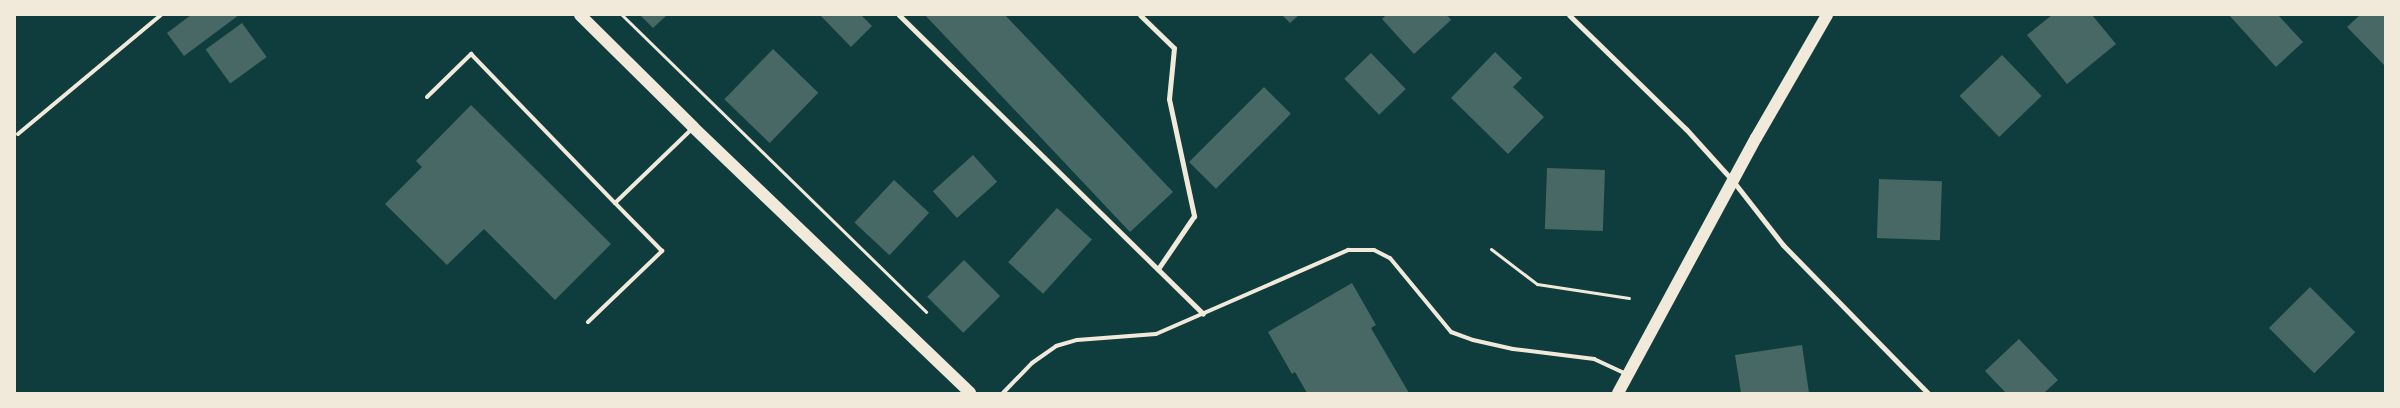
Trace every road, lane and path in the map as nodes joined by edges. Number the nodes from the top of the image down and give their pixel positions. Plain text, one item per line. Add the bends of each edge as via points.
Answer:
1 (161, 15) edge
2 (580, 15) edge
3 (622, 15) edge
4 (900, 15) edge
5 (1140, 15) edge
6 (1569, 15) edge
7 (1827, 15) edge
8 (427, 97) dead end
9 (693, 127) junction
10 (18, 134) dead end
11 (1733, 181) junction
12 (615, 203) junction
13 (1491, 249) dead end
14 (1158, 269) junction
15 (1629, 298) dead end
16 (928, 314) dead end
17 (1203, 314) junction
18 (588, 322) dead end
19 (1628, 375) junction
20 (970, 393) edge
21 (1003, 393) edge
22 (1618, 393) edge
23 (1928, 393) edge

1 - 10 lane
2 - 9 main road
3 - 16 path
4 - 14 street
5 - 14 street via 1174,48 1169,99 1194,216
6 - 11 street via 1686,128
7 - 11 main road
8 - 12 lane via 471,54
9 - 12 lane
9 - 20 main road
11 - 19 main road
11 - 23 street via 1783,245
12 - 18 lane via 662,251
13 - 15 path via 1537,284
14 - 17 street
17 - 19 lane via 1348,250 1374,250 1390,258 1451,332 1514,349 1594,359
17 - 21 lane via 1156,334 1078,340 1056,346 1032,363
19 - 22 main road

